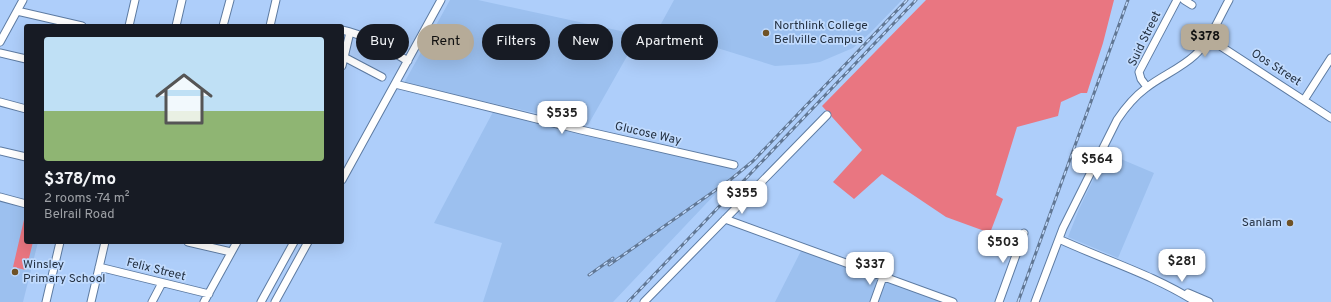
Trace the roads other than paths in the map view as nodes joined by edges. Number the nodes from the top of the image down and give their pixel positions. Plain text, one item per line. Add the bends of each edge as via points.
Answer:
1 (23, 0) edge
2 (135, 0) edge
3 (182, 0) edge
4 (230, 0) edge
5 (276, 0) edge
6 (441, 0) edge
7 (1177, 0) edge
8 (1184, 0) edge
9 (1229, 0) edge
10 (1192, 5) dead end
11 (18, 11) junction
12 (73, 24) edge
13 (129, 24) edge
14 (176, 24) edge
15 (224, 24) edge
16 (270, 24) edge
17 (344, 30) edge
18 (350, 32) junction
19 (1208, 38) junction
20 (0, 42) edge
21 (0, 53) edge
22 (344, 57) joint
23 (1331, 58) edge
24 (24, 59) edge
25 (408, 61) junction
26 (382, 77) dead end
27 (395, 84) junction
28 (1146, 87) junction
29 (1304, 100) junction
30 (0, 102) edge
31 (24, 108) edge
32 (828, 115) dead end
33 (1331, 118) edge
34 (0, 151) edge
35 (24, 157) edge
36 (734, 165) dead end
37 (344, 176) edge
38 (0, 197) edge
39 (24, 203) edge
40 (725, 219) junction
41 (1024, 233) dead end
42 (1058, 239) junction
43 (60, 244) edge
44 (105, 244) edge
45 (197, 244) edge
46 (236, 244) edge
47 (293, 244) edge
48 (307, 244) edge
49 (231, 252) junction
50 (99, 267) junction
51 (883, 277) junction
52 (1157, 282) junction
53 (162, 283) junction
54 (209, 294) junction
55 (46, 302) edge
56 (91, 302) edge
57 (152, 302) edge
58 (204, 302) edge
59 (261, 302) edge
60 (275, 302) edge
61 (644, 302) edge
62 (874, 302) edge
63 (953, 302) edge
64 (999, 302) edge
65 (1035, 302) edge
66 (1196, 302) edge
67 (1209, 302) edge

1 - 11 street
2 - 13 street
3 - 14 street
4 - 15 street
5 - 16 street
6 - 25 street
7 - 28 street, Suid Street via 1139,72
8 - 10 street
9 - 19 street
11 - 12 street
11 - 20 street
17 - 18 street
18 - 22 street
18 - 25 street via 365,37
19 - 28 street via 1191,59
19 - 29 street, Oos Street
21 - 24 street
22 - 26 street
23 - 29 street
25 - 27 street
27 - 36 street, Glucose Way
27 - 37 street
28 - 42 street via 1128,105 1112,129
29 - 33 street, Oos Street
30 - 31 street
32 - 40 street
34 - 35 street
38 - 39 street
40 - 51 street
40 - 61 street
41 - 64 street
42 - 52 street
42 - 65 street
43 - 55 street
44 - 50 street
45 - 49 street
46 - 49 street
47 - 59 street
48 - 60 street
49 - 54 street
50 - 53 street, Felix Street
50 - 56 street
51 - 62 street
51 - 63 street
52 - 66 street
52 - 67 street
53 - 54 street, Felix Street
53 - 57 street
54 - 58 street

